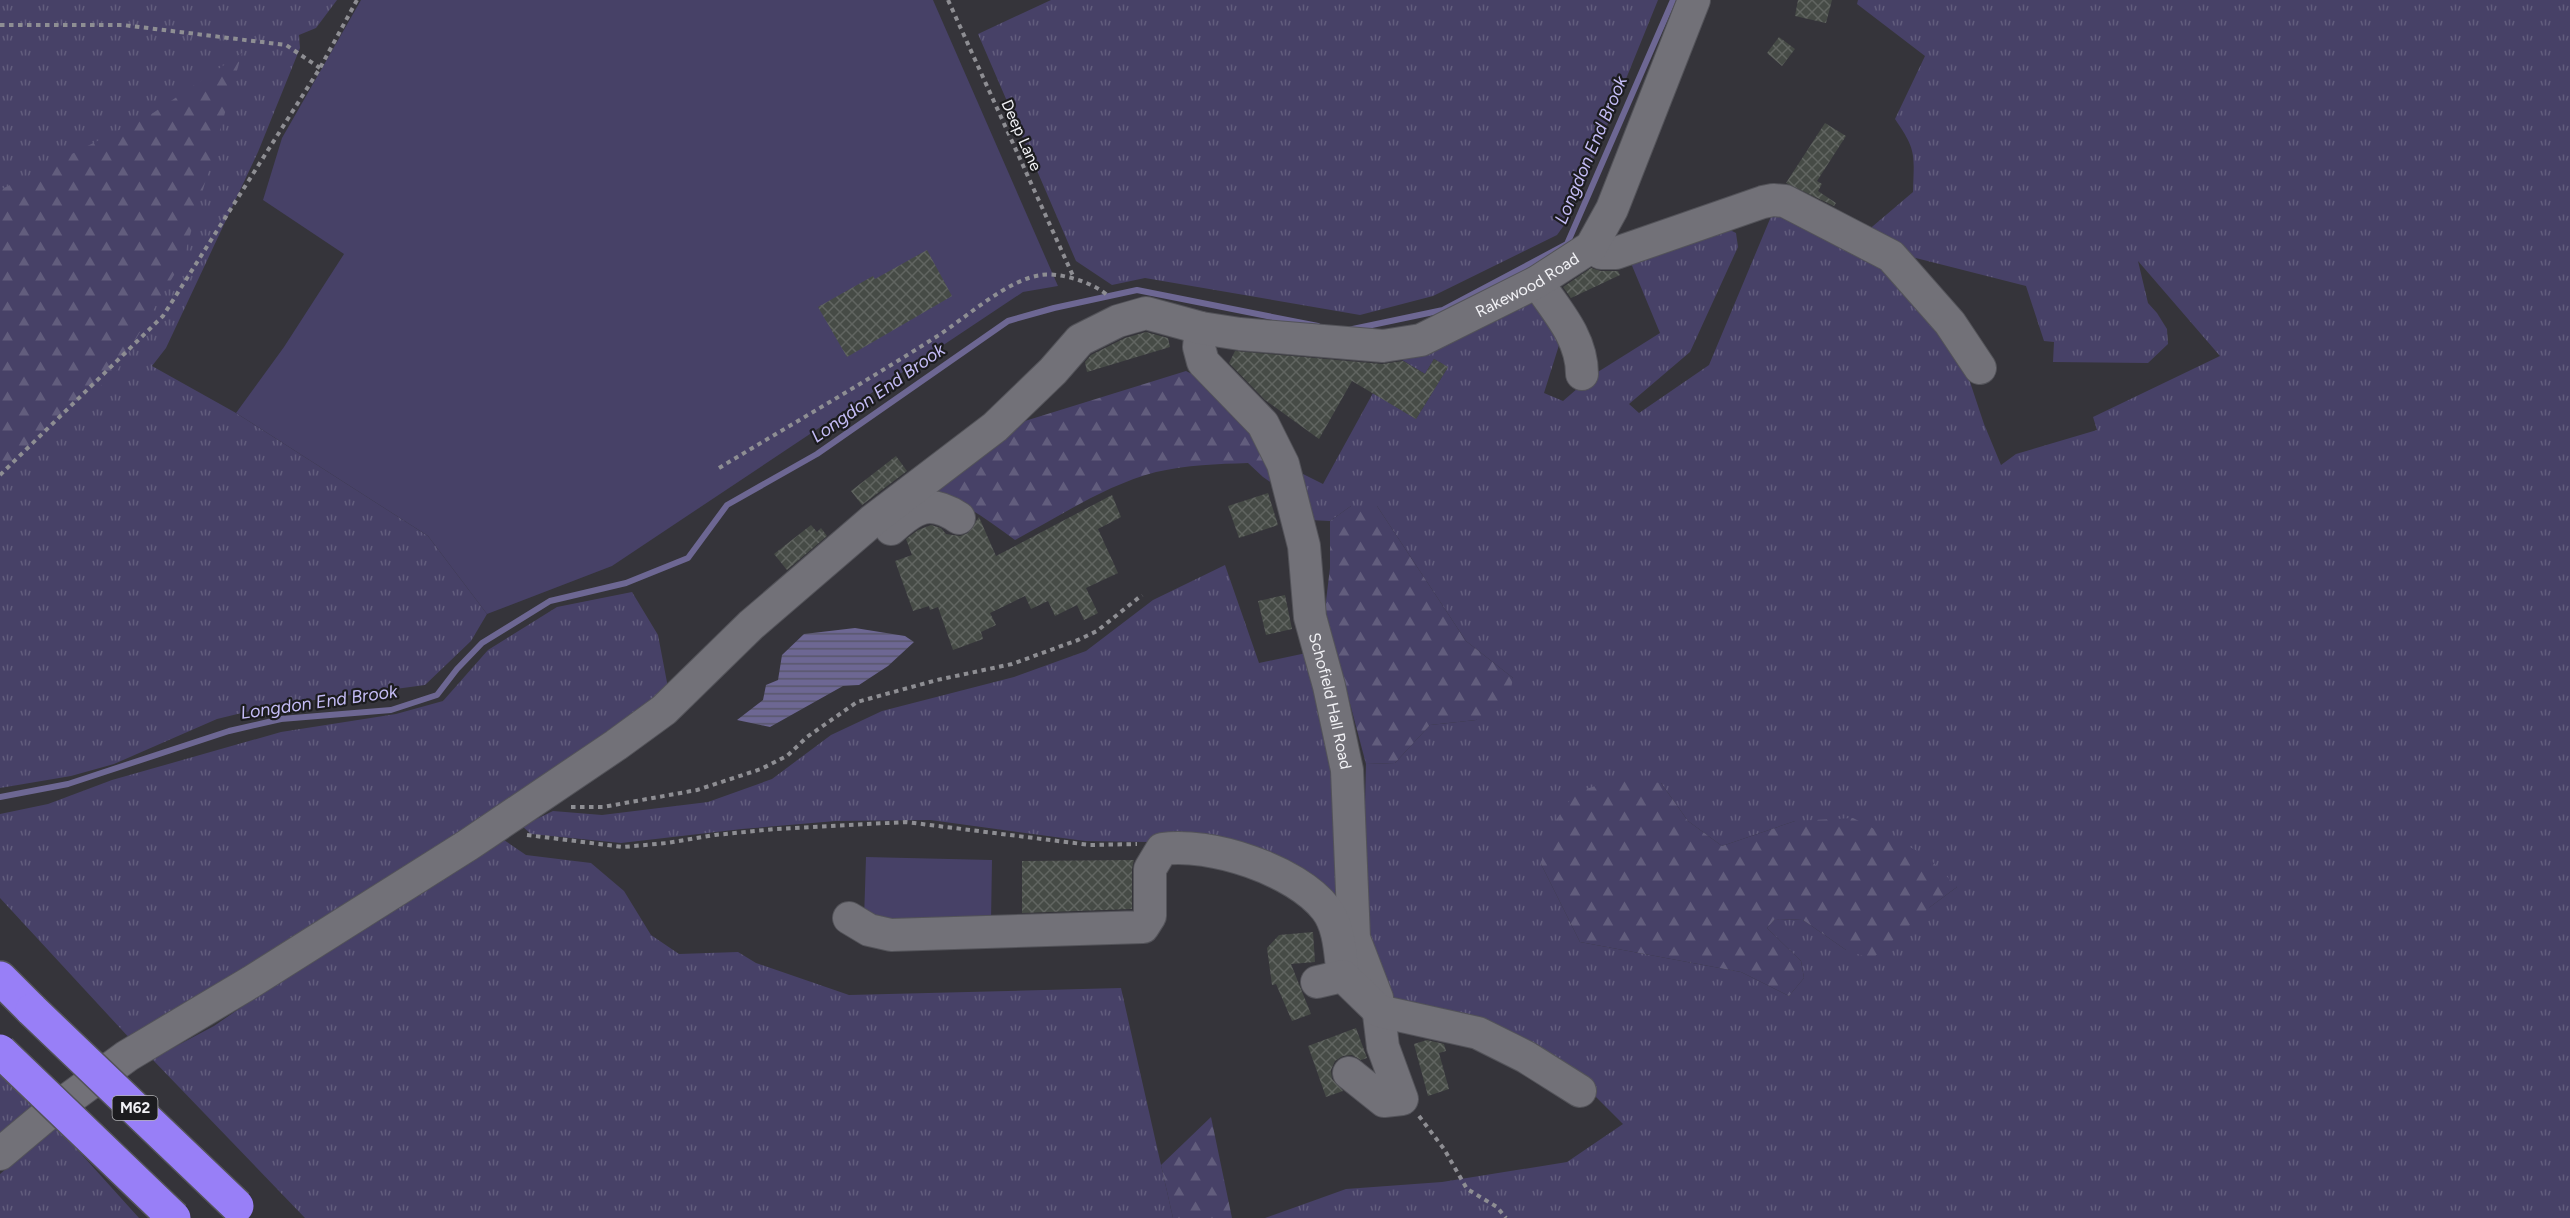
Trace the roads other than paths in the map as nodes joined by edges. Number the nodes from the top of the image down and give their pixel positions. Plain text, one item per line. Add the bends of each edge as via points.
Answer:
1 (1694, 0) edge
2 (1590, 247) junction
3 (1537, 282) junction
4 (1201, 328) junction
5 (1980, 368) dead end
6 (1582, 374) dead end
7 (959, 518) dead end
8 (832, 556) junction
9 (849, 918) dead end
10 (0, 978) edge
11 (1378, 1011) junction
12 (0, 1051) edge
13 (1348, 1073) dead end
14 (1580, 1091) dead end
15 (0, 1154) edge
16 (242, 1212) edge
17 (174, 1218) edge

1 - 2 street, Rakewood Road via 1612,210
2 - 3 street, Rakewood Road
2 - 5 street via 1601,253 1616,253 1763,202 1785,201 1891,256 1950,323
3 - 4 street, Rakewood Road via 1420,340 1383,346
3 - 6 street via 1577,341
4 - 8 street, Rakewood Road via 1146,313 1118,321 1080,340 995,427
4 - 11 street, Schofield Hall Road via 1199,347 1203,362 1263,424 1283,464 1304,546 1310,617 1347,770 1354,938 1377,998
7 - 8 street via 933,505 919,509 899,521 854,562
8 - 15 street, Rakewood Road via 751,625 664,710 616,745 504,822 127,1056
9 - 11 street via 869,930 891,935 1143,927 1150,916 1150,869 1162,849 1222,852 1274,871 1326,909 1337,934 1330,979
10 - 16 highway, M62, bridge
11 - 13 street, Schofield Hall Road via 1383,1047 1402,1099 1384,1101
11 - 14 street via 1478,1033
12 - 17 highway, bridge

